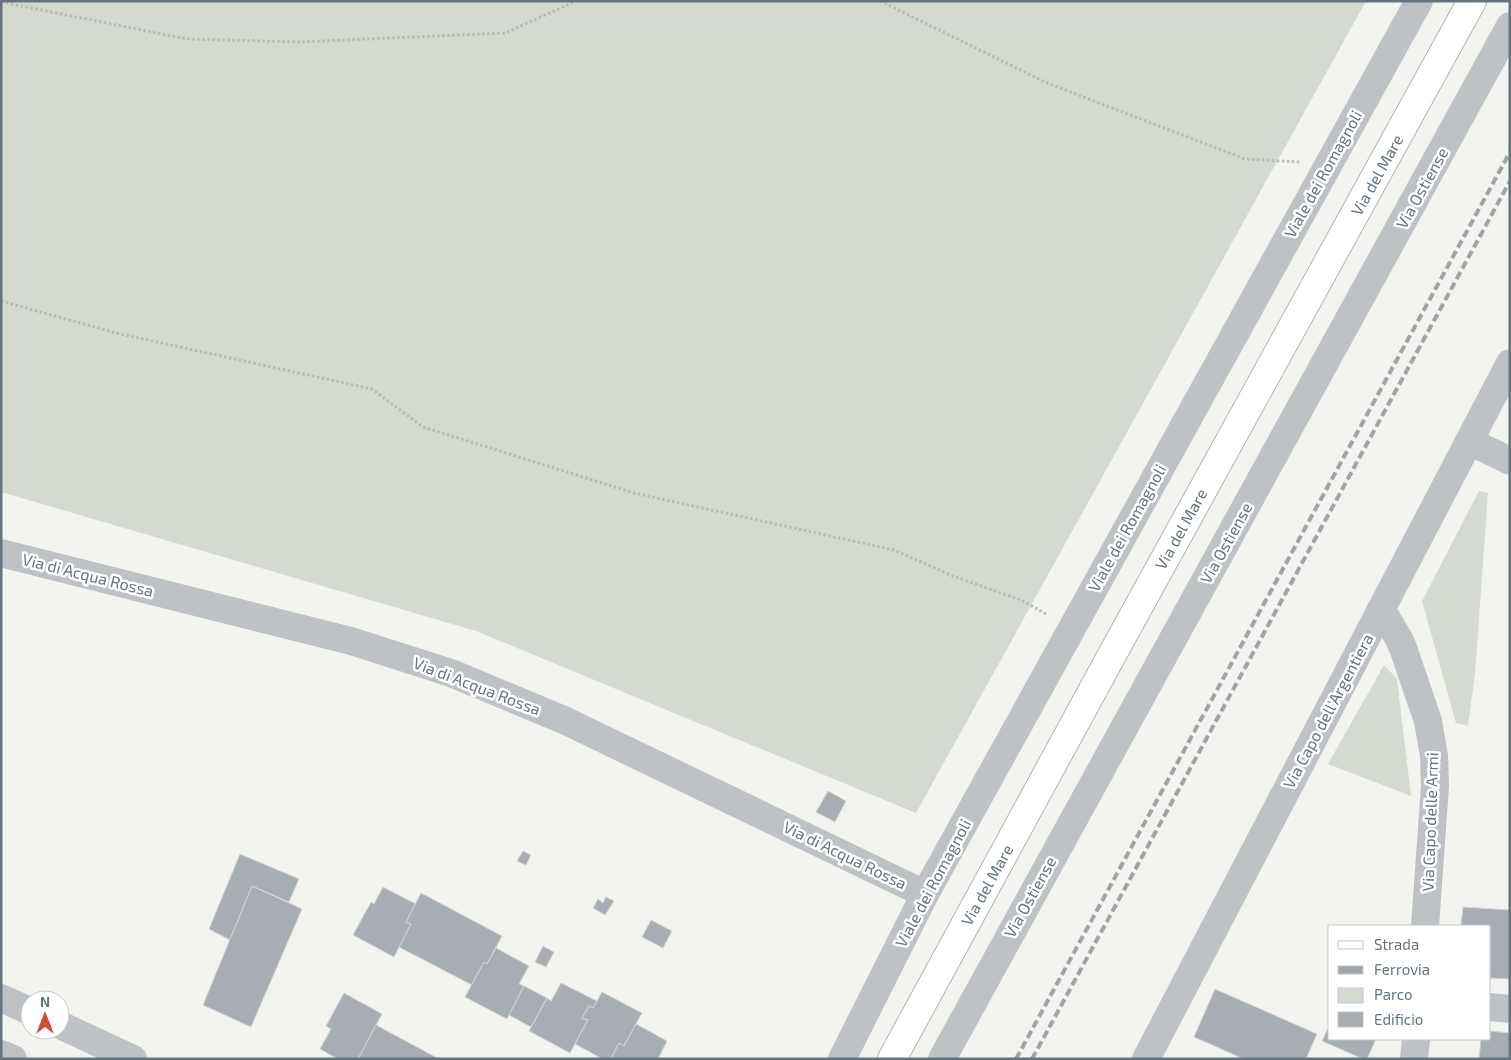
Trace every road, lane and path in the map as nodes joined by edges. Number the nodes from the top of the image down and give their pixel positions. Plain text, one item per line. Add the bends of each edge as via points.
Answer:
1 (576, 1) edge
2 (880, 1) edge
3 (1419, 1) edge
4 (1472, 1) edge
5 (1, 2) edge
6 (1510, 26) edge
7 (1329, 164) junction
8 (1, 301) edge
9 (1510, 363) edge
10 (1469, 441) junction
11 (1510, 461) edge
12 (1, 553) edge
13 (1380, 609) junction
14 (1073, 627) junction
15 (925, 894) junction
16 (1424, 925) edge
17 (1, 998) edge
18 (20, 1007) edge
19 (1491, 1007) edge
20 (1510, 1009) edge
21 (70, 1030) edge
22 (1416, 1040) edge
23 (1, 1054) edge
24 (129, 1058) edge
25 (13, 1059) edge
26 (842, 1059) edge
27 (892, 1059) edge
28 (942, 1059) edge
29 (1146, 1059) edge
30 (1414, 1059) edge

1 - 5 path via 505,33 298,42 187,39
2 - 7 path via 1047,83 1245,159
3 - 7 street, Viale dei Romagnoli
4 - 27 main road, Via del Mare
6 - 28 street, Via Ostiense
7 - 14 street, Viale dei Romagnoli
8 - 14 path via 116,333 372,390 423,427 634,493 894,550 953,576 1021,600
9 - 10 street, Via Capo dell'Argentiera
10 - 11 street
10 - 13 street, Via Capo dell'Argentiera
12 - 15 street, Via di Acqua Rossa via 351,642 451,673 566,721
13 - 16 street, Via Capo delle Armi via 1401,644 1433,744 1435,781
13 - 29 street, Via Capo dell'Argentiera
14 - 15 street, Viale dei Romagnoli
15 - 26 street, Viale dei Romagnoli
17 - 18 street
19 - 20 street
21 - 24 street
22 - 30 street
23 - 25 street

